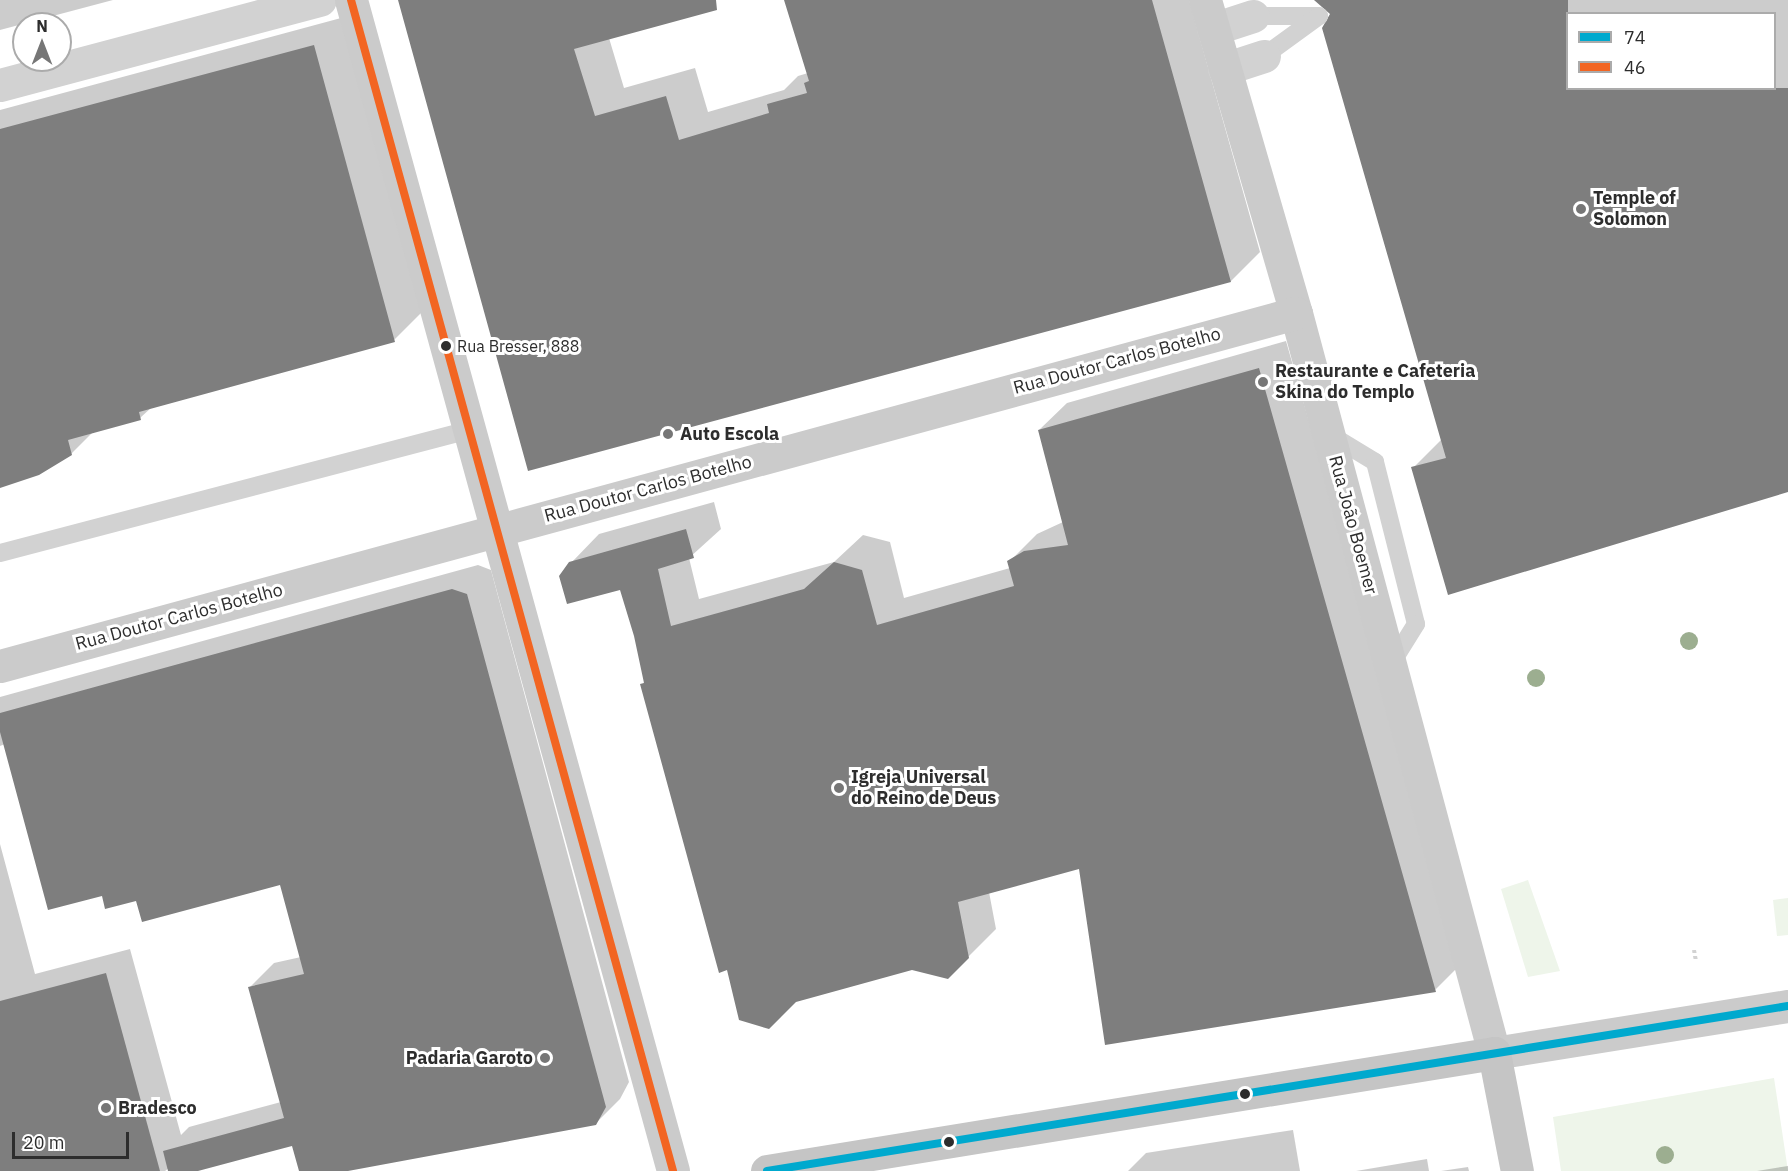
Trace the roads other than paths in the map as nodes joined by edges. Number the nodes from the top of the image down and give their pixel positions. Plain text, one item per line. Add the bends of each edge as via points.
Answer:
1 (320, 0) edge
2 (351, 0) edge
3 (1209, 14) edge
4 (1253, 16) joint
5 (1264, 56) joint
6 (1224, 69) junction
7 (0, 85) edge
8 (1296, 313) junction
9 (468, 430) junction
10 (498, 529) junction
11 (0, 553) edge
12 (0, 666) edge
13 (1788, 1006) edge
14 (1494, 1053) junction
15 (673, 1171) edge
16 (767, 1171) edge
17 (1517, 1171) edge

1 - 7 street
2 - 9 main road
3 - 4 street
3 - 6 main road, Rua João Boemer
4 - 5 lane via 1319,16
5 - 6 street
6 - 8 main road, Rua João Boemer
8 - 10 main road, Rua Doutor Carlos Botelho
8 - 14 main road, Rua João Boemer
9 - 10 main road
9 - 11 lane
10 - 12 main road, Rua Doutor Carlos Botelho
10 - 15 main road
13 - 14 main road
14 - 16 main road
14 - 17 main road

